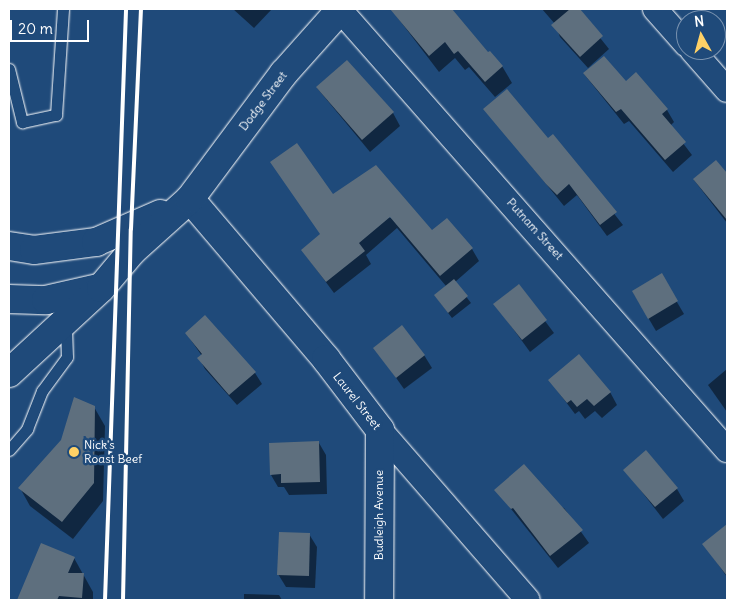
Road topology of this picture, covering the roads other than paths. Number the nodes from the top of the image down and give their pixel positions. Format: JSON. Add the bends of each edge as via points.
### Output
{"nodes":[{"id":1,"x":63,"y":9,"type":"edge"},
{"id":2,"x":340,"y":9,"type":"edge"},
{"id":3,"x":655,"y":9,"type":"edge"},
{"id":4,"x":676,"y":33,"type":"edge"},
{"id":5,"x":701,"y":60,"type":"edge"},
{"id":6,"x":9,"y":69,"type":"edge"},
{"id":7,"x":727,"y":90,"type":"edge"},
{"id":8,"x":190,"y":199,"type":"junction"},
{"id":9,"x":9,"y":246,"type":"edge"},
{"id":10,"x":101,"y":288,"type":"junction"},
{"id":11,"x":9,"y":299,"type":"edge"},
{"id":12,"x":66,"y":320,"type":"junction"},
{"id":13,"x":9,"y":373,"type":"edge"},
{"id":14,"x":380,"y":430,"type":"junction"},
{"id":15,"x":9,"y":450,"type":"edge"},
{"id":16,"x":727,"y":450,"type":"edge"},
{"id":17,"x":379,"y":600,"type":"edge"},
{"id":18,"x":528,"y":600,"type":"edge"}],
"edges":[{"from":1,"to":6,"type":"lane","via":[[56,115],[22,122]]},
{"from":2,"to":8,"type":"main road","name":"Dodge Street","via":[[284,73]]},
{"from":2,"to":16,"type":"street","name":"Putnam Street"},
{"from":3,"to":4,"type":"street"},
{"from":5,"to":7,"type":"street"},
{"from":8,"to":9,"type":"main road","name":"Dodge Street","via":[[96,242],[34,250]]},
{"from":8,"to":10,"type":"main road","name":"Dodge Street","via":[[132,251]]},
{"from":8,"to":14,"type":"main road","name":"Laurel Street","via":[[326,359]]},
{"from":10,"to":11,"type":"main road","via":[[46,300]]},
{"from":10,"to":12,"type":"main road","name":"Dodge Street"},
{"from":12,"to":13,"type":"main road","name":"Dodge Street"},
{"from":12,"to":15,"type":"lane","via":[[67,357],[42,392],[27,429]]},
{"from":14,"to":17,"type":"main road","name":"Budleigh Avenue"},
{"from":14,"to":18,"type":"street","name":"Laurel Street"}]}
